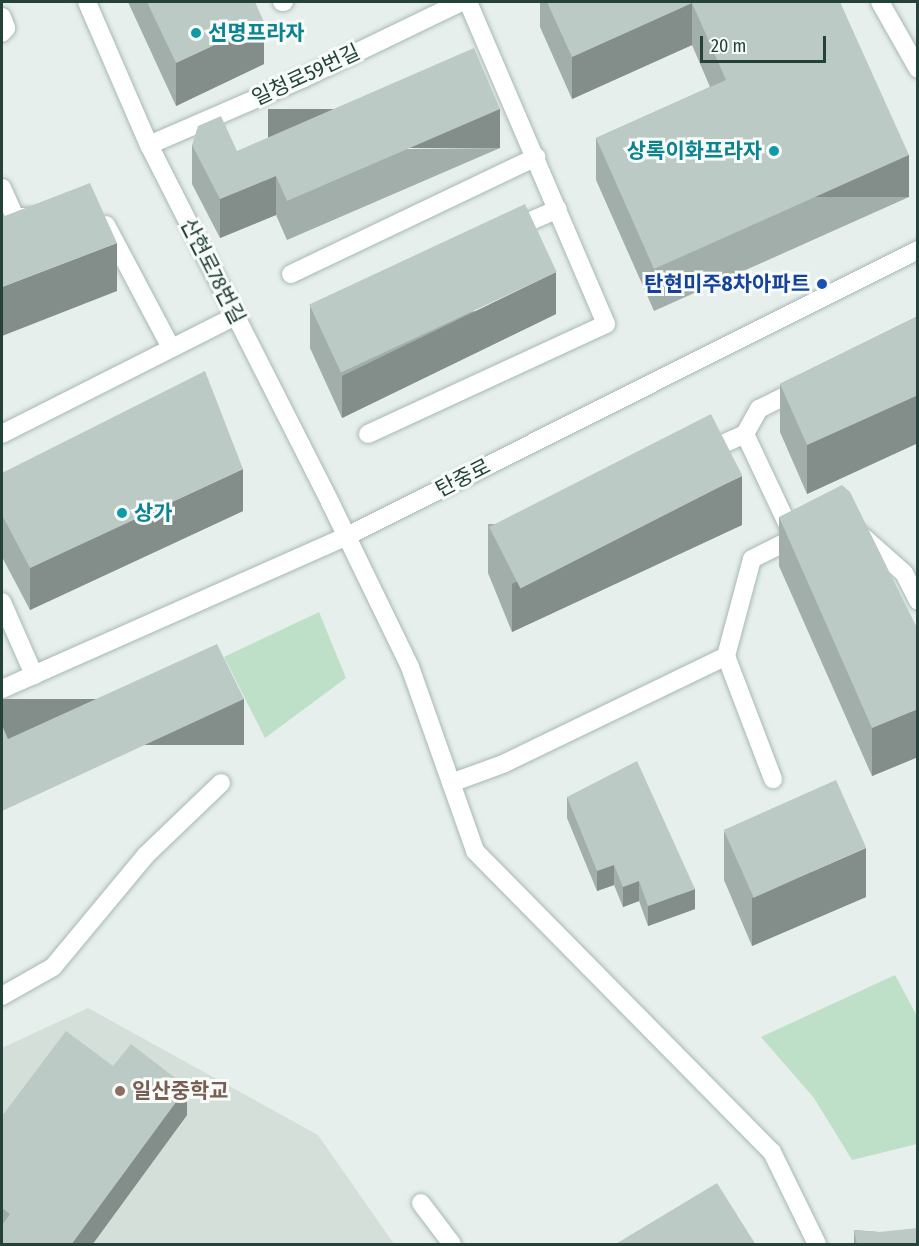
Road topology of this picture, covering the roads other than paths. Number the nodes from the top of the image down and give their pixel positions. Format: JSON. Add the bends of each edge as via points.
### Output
{"nodes":[{"id":1,"x":87,"y":2,"type":"edge"},
{"id":2,"x":461,"y":2,"type":"edge"},
{"id":3,"x":468,"y":2,"type":"edge"},
{"id":4,"x":880,"y":2,"type":"edge"},
{"id":5,"x":2,"y":17,"type":"edge"},
{"id":6,"x":2,"y":33,"type":"edge"},
{"id":7,"x":917,"y":67,"type":"edge"},
{"id":8,"x":149,"y":145,"type":"junction"},
{"id":9,"x":536,"y":157,"type":"junction"},
{"id":10,"x":2,"y":188,"type":"edge"},
{"id":11,"x":558,"y":209,"type":"junction"},
{"id":12,"x":48,"y":218,"type":"edge"},
{"id":13,"x":91,"y":219,"type":"edge"},
{"id":14,"x":496,"y":236,"type":"edge"},
{"id":15,"x":918,"y":250,"type":"edge"},
{"id":16,"x":291,"y":274,"type":"dead end"},
{"id":17,"x":236,"y":316,"type":"junction"},
{"id":18,"x":171,"y":348,"type":"junction"},
{"id":19,"x":812,"y":382,"type":"edge"},
{"id":20,"x":2,"y":434,"type":"edge"},
{"id":21,"x":368,"y":434,"type":"dead end"},
{"id":22,"x":745,"y":434,"type":"junction"},
{"id":23,"x":692,"y":459,"type":"edge"},
{"id":24,"x":847,"y":523,"type":"edge"},
{"id":25,"x":820,"y":525,"type":"edge"},
{"id":26,"x":347,"y":536,"type":"junction"},
{"id":27,"x":793,"y":538,"type":"junction"},
{"id":28,"x":911,"y":569,"type":"edge"},
{"id":29,"x":918,"y":601,"type":"edge"},
{"id":30,"x":2,"y":602,"type":"edge"},
{"id":31,"x":726,"y":656,"type":"junction"},
{"id":32,"x":34,"y":675,"type":"junction"},
{"id":33,"x":2,"y":689,"type":"edge"},
{"id":34,"x":773,"y":779,"type":"dead end"},
{"id":35,"x":221,"y":783,"type":"dead end"},
{"id":36,"x":451,"y":783,"type":"junction"},
{"id":37,"x":2,"y":996,"type":"edge"},
{"id":38,"x":421,"y":1203,"type":"dead end"},
{"id":39,"x":452,"y":1245,"type":"edge"},
{"id":40,"x":817,"y":1245,"type":"edge"}],
"edges":[{"from":1,"to":8,"type":"street","name":"산현로78번길"},
{"from":2,"to":8,"type":"street","name":"일청로59번길","via":[[304,78]]},
{"from":3,"to":9,"type":"street"},
{"from":4,"to":7,"type":"street"},
{"from":5,"to":6,"type":"street","via":[[6,28]]},
{"from":8,"to":17,"type":"street","name":"산현로78번길"},
{"from":9,"to":11,"type":"street"},
{"from":9,"to":16,"type":"street"},
{"from":10,"to":12,"type":"street","via":[[15,217]]},
{"from":11,"to":14,"type":"street"},
{"from":11,"to":21,"type":"street","via":[[606,324]]},
{"from":13,"to":18,"type":"street","via":[[102,219]]},
{"from":15,"to":26,"type":"street","name":"탄중로"},
{"from":17,"to":18,"type":"street"},
{"from":17,"to":26,"type":"street","name":"산현로78번길"},
{"from":18,"to":20,"type":"street"},
{"from":19,"to":22,"type":"street","via":[[759,409]]},
{"from":22,"to":23,"type":"street"},
{"from":22,"to":27,"type":"street"},
{"from":24,"to":28,"type":"street"},
{"from":25,"to":27,"type":"street"},
{"from":26,"to":32,"type":"street","name":"탄중로"},
{"from":26,"to":36,"type":"street","name":"산현로78번길","via":[[410,667]]},
{"from":27,"to":31,"type":"street","via":[[752,559]]},
{"from":28,"to":29,"type":"street"},
{"from":30,"to":32,"type":"street"},
{"from":31,"to":34,"type":"street"},
{"from":31,"to":36,"type":"street","via":[[503,764]]},
{"from":32,"to":33,"type":"street","name":"탄중로"},
{"from":35,"to":37,"type":"street","via":[[147,855],[53,967]]},
{"from":36,"to":40,"type":"street","name":"산현로78번길","via":[[475,851],[772,1152]]},
{"from":38,"to":39,"type":"street"}]}
